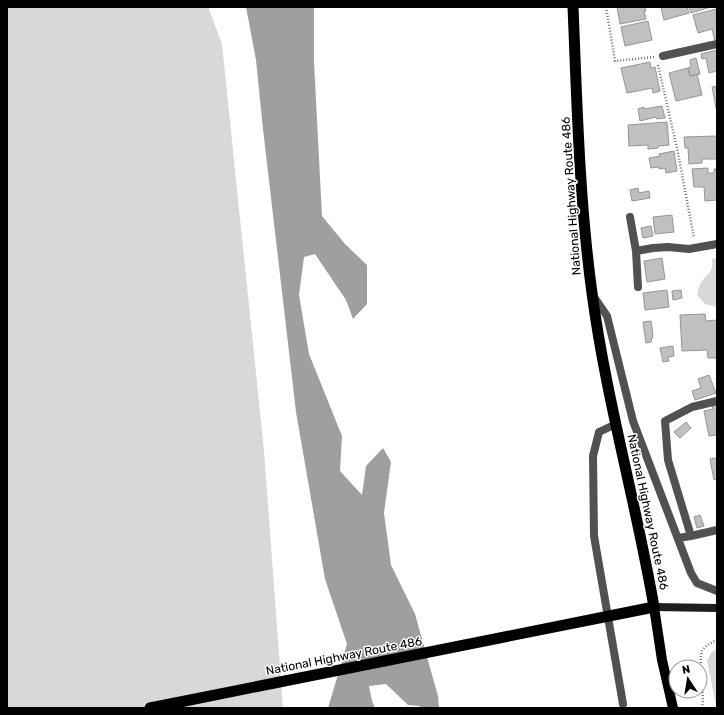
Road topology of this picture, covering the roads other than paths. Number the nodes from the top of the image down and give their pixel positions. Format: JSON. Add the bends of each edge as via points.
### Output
{"nodes":[{"id":1,"x":573,"y":7,"type":"edge"},
{"id":2,"x":717,"y":44,"type":"edge"},
{"id":3,"x":660,"y":56,"type":"road end"},
{"id":4,"x":630,"y":218,"type":"dead end"},
{"id":5,"x":717,"y":244,"type":"edge"},
{"id":6,"x":636,"y":251,"type":"junction"},
{"id":7,"x":638,"y":287,"type":"dead end"},
{"id":8,"x":592,"y":294,"type":"junction"},
{"id":9,"x":717,"y":401,"type":"edge"},
{"id":10,"x":616,"y":424,"type":"junction"},
{"id":11,"x":717,"y":530,"type":"edge"},
{"id":12,"x":691,"y":536,"type":"junction"},
{"id":13,"x":678,"y":538,"type":"junction"},
{"id":14,"x":717,"y":591,"type":"edge"},
{"id":15,"x":654,"y":607,"type":"junction"},
{"id":16,"x":717,"y":608,"type":"edge"},
{"id":17,"x":623,"y":704,"type":"dead end"},
{"id":18,"x":150,"y":708,"type":"edge"},
{"id":19,"x":673,"y":708,"type":"edge"}],
"edges":[{"from":1,"to":8,"type":"highway","name":"National Highway Route 486","via":[[580,174]]},
{"from":2,"to":3,"type":"street"},
{"from":4,"to":6,"type":"street"},
{"from":5,"to":6,"type":"street","via":[[689,249],[660,247]]},
{"from":6,"to":7,"type":"street"},
{"from":8,"to":10,"type":"highway","name":"National Highway Route 486"},
{"from":8,"to":13,"type":"street","via":[[607,316],[633,420]]},
{"from":9,"to":12,"type":"street","via":[[692,407],[665,421],[668,460]]},
{"from":10,"to":15,"type":"highway","name":"National Highway Route 486"},
{"from":10,"to":17,"type":"street","via":[[599,432],[593,456],[594,536]]},
{"from":11,"to":12,"type":"street"},
{"from":12,"to":13,"type":"street"},
{"from":13,"to":14,"type":"street","via":[[697,583]]},
{"from":15,"to":16,"type":"main road"},
{"from":15,"to":18,"type":"highway","name":"National Highway Route 486"},
{"from":15,"to":19,"type":"main road"}]}
